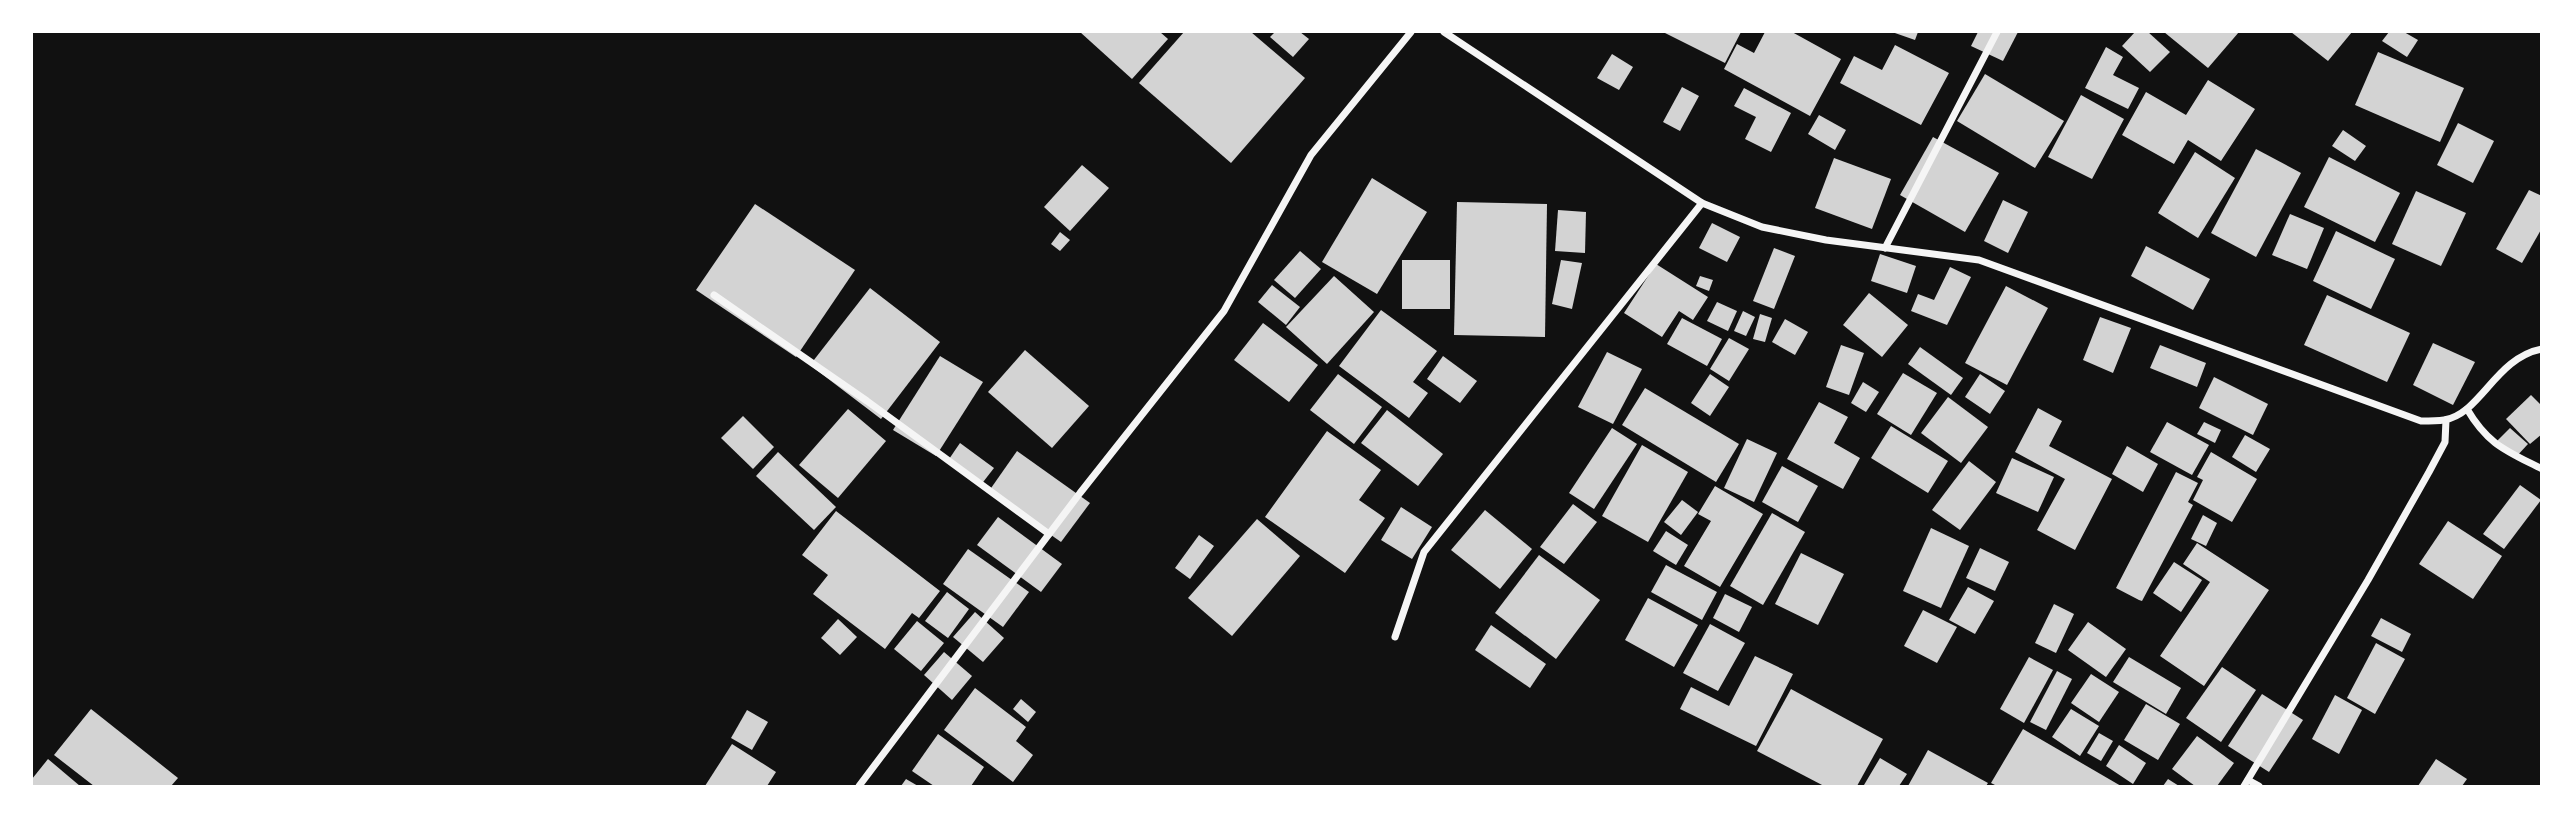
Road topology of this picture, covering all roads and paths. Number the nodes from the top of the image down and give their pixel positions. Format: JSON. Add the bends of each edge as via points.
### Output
{"nodes":[{"id":1,"x":1411,"y":32,"type":"edge"},
{"id":2,"x":1444,"y":32,"type":"edge"},
{"id":3,"x":1997,"y":32,"type":"edge"},
{"id":4,"x":1702,"y":203,"type":"junction"},
{"id":5,"x":1885,"y":248,"type":"junction"},
{"id":6,"x":714,"y":295,"type":"dead end"},
{"id":7,"x":2542,"y":349,"type":"edge"},
{"id":8,"x":2468,"y":410,"type":"junction"},
{"id":9,"x":2446,"y":420,"type":"junction"},
{"id":10,"x":2542,"y":469,"type":"edge"},
{"id":11,"x":1049,"y":534,"type":"junction"},
{"id":12,"x":1395,"y":637,"type":"dead end"},
{"id":13,"x":2246,"y":783,"type":"edge"},
{"id":14,"x":859,"y":786,"type":"edge"},
{"id":15,"x":2259,"y":786,"type":"edge"}],
"edges":[{"from":1,"to":11,"type":"street","via":[[1311,155],[1224,312]]},
{"from":2,"to":4,"type":"street"},
{"from":3,"to":5,"type":"street"},
{"from":4,"to":5,"type":"street","via":[[1762,227]]},
{"from":4,"to":12,"type":"street","via":[[1424,552]]},
{"from":5,"to":9,"type":"street","via":[[1979,260],[2421,421]]},
{"from":6,"to":11,"type":"street"},
{"from":7,"to":8,"type":"street","via":[[2530,351],[2502,369]]},
{"from":8,"to":9,"type":"street"},
{"from":8,"to":10,"type":"street","via":[[2494,444]]},
{"from":9,"to":13,"type":"street","via":[[2445,442],[2429,472]]},
{"from":11,"to":14,"type":"street"},
{"from":13,"to":15,"type":"street"}]}
